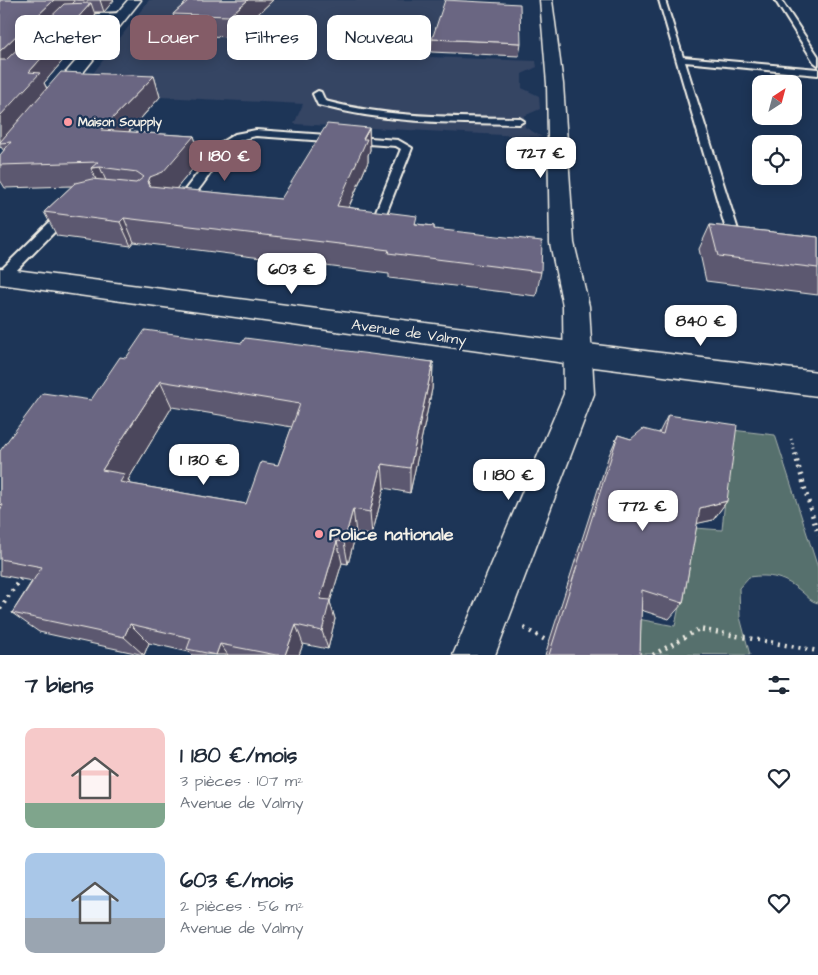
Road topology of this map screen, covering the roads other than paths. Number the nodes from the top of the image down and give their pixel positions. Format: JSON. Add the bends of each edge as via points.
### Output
{"nodes":[{"id":1,"x":84,"y":0,"type":"edge"},
{"id":2,"x":134,"y":0,"type":"edge"},
{"id":3,"x":546,"y":0,"type":"edge"},
{"id":4,"x":662,"y":0,"type":"edge"},
{"id":5,"x":778,"y":0,"type":"edge"},
{"id":6,"x":122,"y":15,"type":"junction"},
{"id":7,"x":680,"y":59,"type":"junction"},
{"id":8,"x":818,"y":62,"type":"edge"},
{"id":9,"x":818,"y":72,"type":"edge"},
{"id":10,"x":318,"y":94,"type":"dead end"},
{"id":11,"x":44,"y":110,"type":"edge"},
{"id":12,"x":519,"y":121,"type":"dead end"},
{"id":13,"x":76,"y":203,"type":"edge"},
{"id":14,"x":164,"y":204,"type":"edge"},
{"id":15,"x":376,"y":226,"type":"edge"},
{"id":16,"x":762,"y":236,"type":"edge"},
{"id":17,"x":1,"y":276,"type":"edge"},
{"id":18,"x":579,"y":354,"type":"junction"},
{"id":19,"x":818,"y":384,"type":"edge"},
{"id":20,"x":474,"y":655,"type":"edge"}],
"edges":[{"from":1,"to":6,"type":"lane","via":[[64,21]]},
{"from":2,"to":6,"type":"street"},
{"from":3,"to":18,"type":"street","via":[[555,84],[562,243],[576,306]]},
{"from":4,"to":7,"type":"lane"},
{"from":5,"to":8,"type":"lane"},
{"from":6,"to":11,"type":"street"},
{"from":7,"to":9,"type":"lane"},
{"from":7,"to":16,"type":"lane","via":[[733,233]]},
{"from":10,"to":12,"type":"lane","via":[[321,104],[375,115]]},
{"from":13,"to":17,"type":"lane"},
{"from":14,"to":15,"type":"lane","via":[[185,198],[226,144],[239,136],[256,134],[398,143],[407,148]]},
{"from":17,"to":18,"type":"street","name":"Avenue de Valmy"},
{"from":18,"to":19,"type":"street","name":"Avenue de Valmy"},
{"from":18,"to":20,"type":"street","via":[[579,394]]}]}
